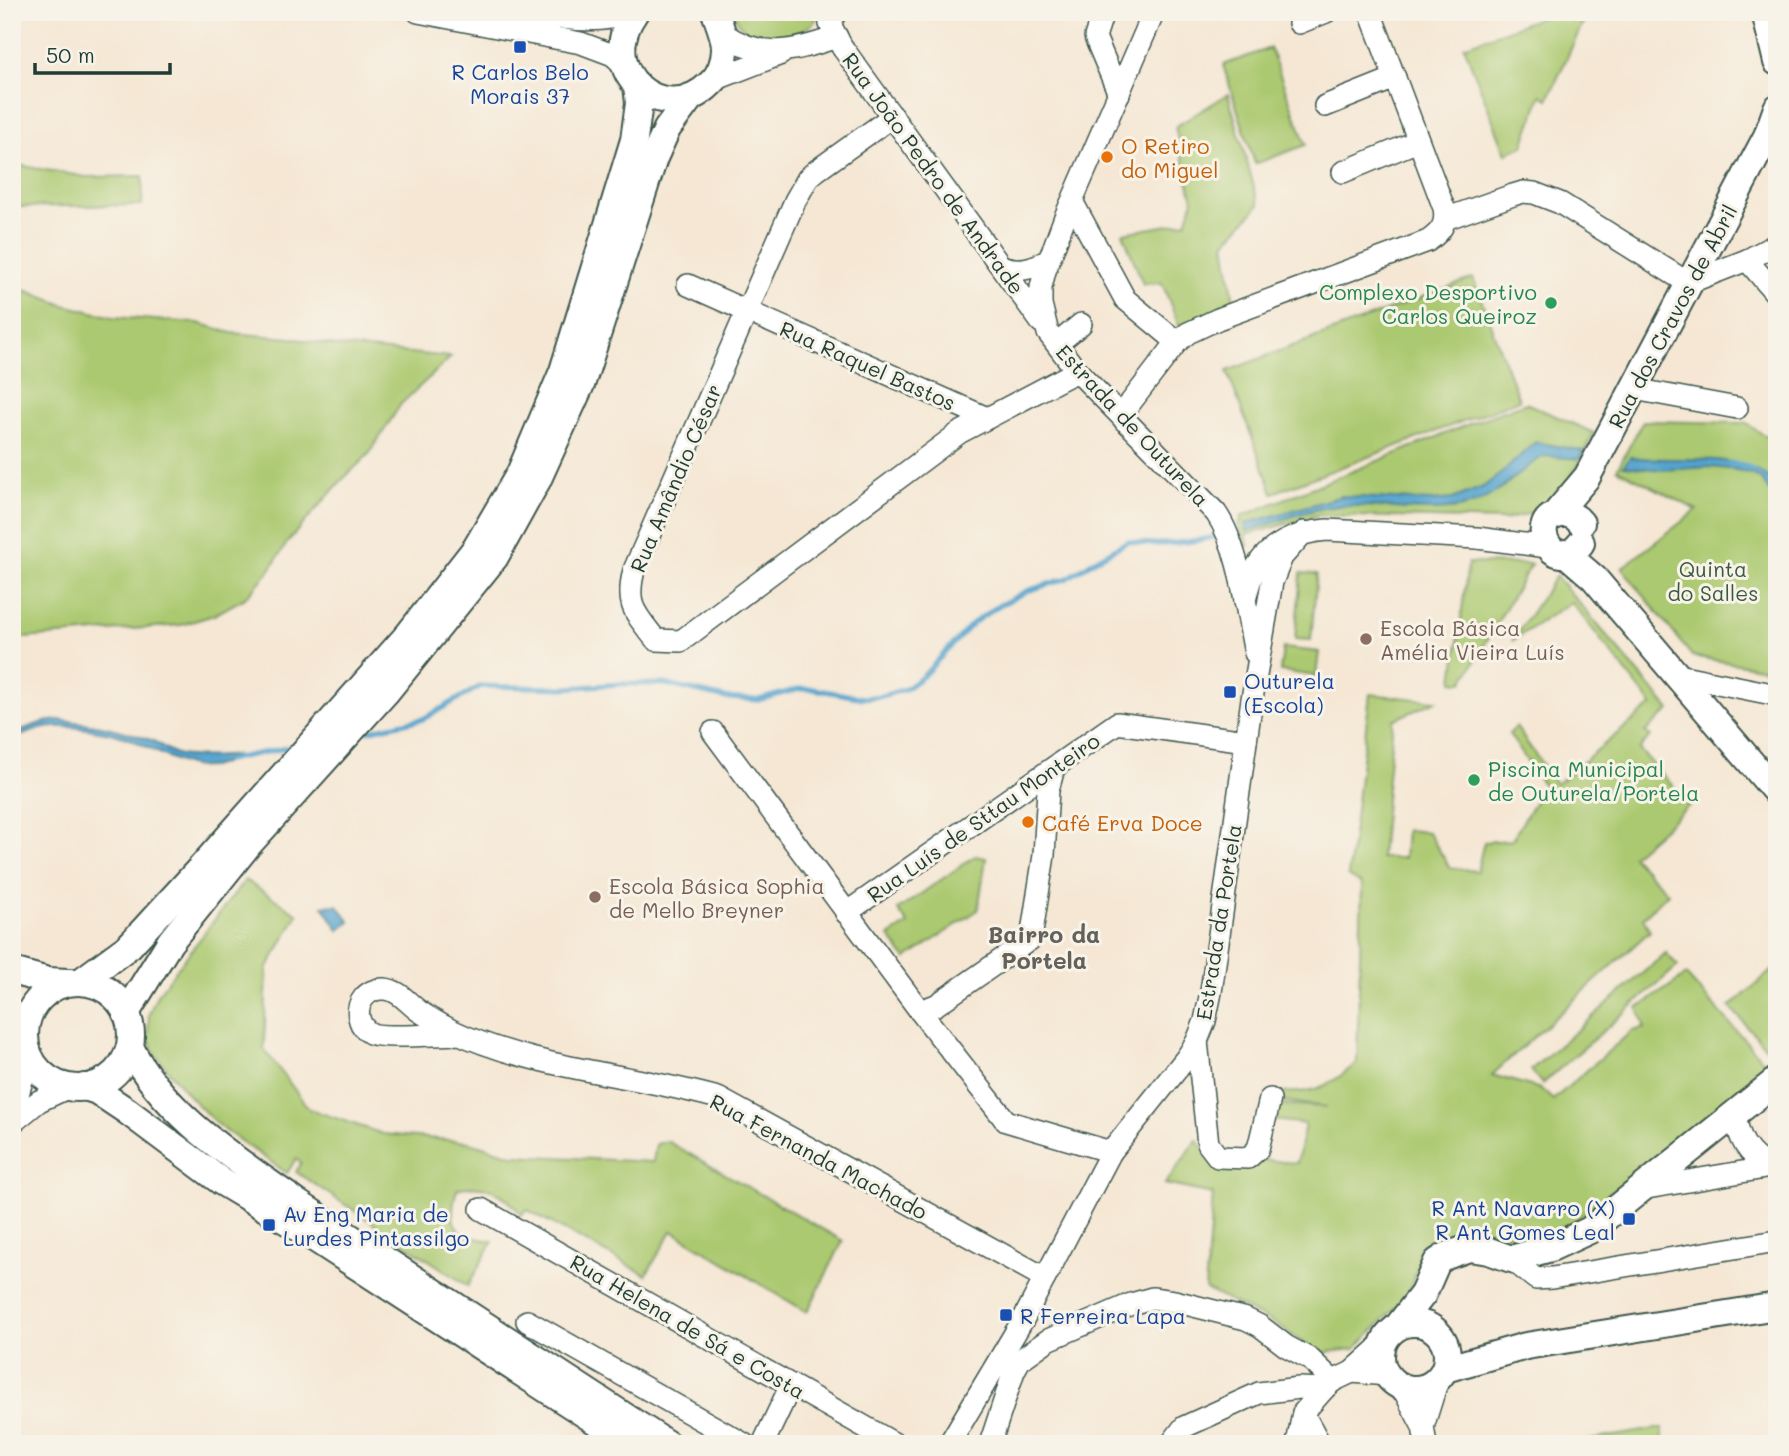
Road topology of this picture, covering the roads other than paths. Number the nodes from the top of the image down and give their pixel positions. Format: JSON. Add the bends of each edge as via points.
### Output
{"nodes":[{"id":1,"x":418,"y":12,"type":"edge"},
{"id":2,"x":520,"y":12,"type":"edge"},
{"id":3,"x":635,"y":12,"type":"edge"},
{"id":4,"x":836,"y":12,"type":"edge"},
{"id":5,"x":1103,"y":12,"type":"edge"},
{"id":6,"x":1154,"y":12,"type":"edge"},
{"id":7,"x":1326,"y":12,"type":"edge"},
{"id":8,"x":1370,"y":12,"type":"edge"},
{"id":9,"x":1765,"y":12,"type":"edge"},
{"id":10,"x":481,"y":18,"type":"edge"},
{"id":11,"x":716,"y":19,"type":"edge"},
{"id":12,"x":1299,"y":23,"type":"dead end"},
{"id":13,"x":837,"y":37,"type":"junction"},
{"id":14,"x":794,"y":50,"type":"junction"},
{"id":15,"x":1777,"y":62,"type":"edge"},
{"id":16,"x":631,"y":75,"type":"junction"},
{"id":17,"x":1395,"y":78,"type":"junction"},
{"id":18,"x":715,"y":80,"type":"junction"},
{"id":19,"x":1119,"y":94,"type":"junction"},
{"id":20,"x":691,"y":97,"type":"junction"},
{"id":21,"x":1325,"y":106,"type":"dead end"},
{"id":22,"x":1777,"y":108,"type":"edge"},
{"id":23,"x":893,"y":116,"type":"junction"},
{"id":24,"x":1418,"y":141,"type":"junction"},
{"id":25,"x":1343,"y":172,"type":"dead end"},
{"id":26,"x":1073,"y":203,"type":"junction"},
{"id":27,"x":1445,"y":219,"type":"junction"},
{"id":28,"x":1777,"y":244,"type":"edge"},
{"id":29,"x":1049,"y":260,"type":"junction"},
{"id":30,"x":1747,"y":260,"type":"junction"},
{"id":31,"x":1001,"y":266,"type":"junction"},
{"id":32,"x":1688,"y":283,"type":"junction"},
{"id":33,"x":688,"y":285,"type":"dead end"},
{"id":34,"x":1777,"y":295,"type":"edge"},
{"id":35,"x":748,"y":311,"type":"junction"},
{"id":36,"x":1081,"y":324,"type":"dead end"},
{"id":37,"x":1053,"y":339,"type":"junction"},
{"id":38,"x":1177,"y":342,"type":"junction"},
{"id":39,"x":1077,"y":371,"type":"junction"},
{"id":40,"x":1634,"y":389,"type":"junction"},
{"id":41,"x":1737,"y":408,"type":"dead end"},
{"id":42,"x":987,"y":418,"type":"junction"},
{"id":43,"x":1125,"y":421,"type":"junction"},
{"id":44,"x":1587,"y":477,"type":"junction"},
{"id":45,"x":1552,"y":517,"type":"junction"},
{"id":46,"x":1477,"y":538,"type":"junction"},
{"id":47,"x":1569,"y":541,"type":"junction"},
{"id":48,"x":1233,"y":548,"type":"junction"},
{"id":49,"x":1269,"y":562,"type":"junction"},
{"id":50,"x":1244,"y":603,"type":"junction"},
{"id":51,"x":1257,"y":666,"type":"junction"},
{"id":52,"x":1678,"y":675,"type":"junction"},
{"id":53,"x":1777,"y":695,"type":"edge"},
{"id":54,"x":713,"y":732,"type":"dead end"},
{"id":55,"x":1246,"y":740,"type":"junction"},
{"id":56,"x":1054,"y":768,"type":"junction"},
{"id":57,"x":1777,"y":793,"type":"edge"},
{"id":58,"x":846,"y":913,"type":"junction"},
{"id":59,"x":12,"y":971,"type":"edge"},
{"id":60,"x":74,"y":982,"type":"junction"},
{"id":61,"x":920,"y":1011,"type":"junction"},
{"id":62,"x":126,"y":1013,"type":"junction"},
{"id":63,"x":21,"y":1031,"type":"edge"},
{"id":64,"x":460,"y":1034,"type":"dead end"},
{"id":65,"x":1197,"y":1041,"type":"junction"},
{"id":66,"x":130,"y":1047,"type":"junction"},
{"id":67,"x":1777,"y":1080,"type":"edge"},
{"id":68,"x":76,"y":1088,"type":"junction"},
{"id":69,"x":1270,"y":1098,"type":"dead end"},
{"id":70,"x":1735,"y":1113,"type":"junction"},
{"id":71,"x":12,"y":1117,"type":"edge"},
{"id":72,"x":12,"y":1122,"type":"edge"},
{"id":73,"x":1111,"y":1152,"type":"junction"},
{"id":74,"x":1773,"y":1166,"type":"edge"},
{"id":75,"x":1641,"y":1189,"type":"junction"},
{"id":76,"x":481,"y":1209,"type":"dead end"},
{"id":77,"x":1777,"y":1241,"type":"edge"},
{"id":78,"x":1511,"y":1259,"type":"junction"},
{"id":79,"x":1045,"y":1278,"type":"junction"},
{"id":80,"x":1423,"y":1294,"type":"junction"},
{"id":81,"x":1777,"y":1306,"type":"edge"},
{"id":82,"x":1024,"y":1318,"type":"junction"},
{"id":83,"x":527,"y":1321,"type":"dead end"},
{"id":84,"x":1436,"y":1333,"type":"junction"},
{"id":85,"x":1390,"y":1335,"type":"junction"},
{"id":86,"x":1048,"y":1340,"type":"junction"},
{"id":87,"x":1508,"y":1350,"type":"junction"},
{"id":88,"x":1441,"y":1374,"type":"junction"},
{"id":89,"x":1336,"y":1381,"type":"junction"},
{"id":90,"x":1394,"y":1381,"type":"junction"},
{"id":91,"x":791,"y":1385,"type":"junction"},
{"id":92,"x":1303,"y":1413,"type":"junction"},
{"id":93,"x":1424,"y":1435,"type":"edge"},
{"id":94,"x":631,"y":1444,"type":"edge"},
{"id":95,"x":667,"y":1444,"type":"edge"},
{"id":96,"x":744,"y":1444,"type":"edge"},
{"id":97,"x":763,"y":1444,"type":"edge"},
{"id":98,"x":895,"y":1444,"type":"edge"},
{"id":99,"x":949,"y":1444,"type":"edge"},
{"id":100,"x":990,"y":1444,"type":"edge"},
{"id":101,"x":1171,"y":1444,"type":"edge"},
{"id":102,"x":1297,"y":1444,"type":"edge"},
{"id":103,"x":1320,"y":1444,"type":"edge"}],
"edges":[{"from":1,"to":10,"type":"street"},
{"from":2,"to":3,"type":"street","via":[[578,20]]},
{"from":3,"to":16,"type":"street","via":[[622,37]]},
{"from":4,"to":13,"type":"street","name":"Rua João Pedro de Andrade","via":[[830,24]]},
{"from":5,"to":19,"type":"street","via":[[1095,37]]},
{"from":6,"to":19,"type":"street","name":"Estrada de Outurela"},
{"from":7,"to":12,"type":"street"},
{"from":8,"to":17,"type":"street"},
{"from":9,"to":15,"type":"street"},
{"from":10,"to":16,"type":"street","via":[[581,43],[612,55]]},
{"from":11,"to":14,"type":"street","via":[[739,44]]},
{"from":11,"to":18,"type":"street","via":[[725,49]]},
{"from":13,"to":14,"type":"street"},
{"from":13,"to":23,"type":"street","name":"Rua João Pedro de Andrade"},
{"from":14,"to":18,"type":"street"},
{"from":16,"to":20,"type":"street","via":[[657,97]]},
{"from":16,"to":60,"type":"street","via":[[639,103],[634,139],[564,371],[520,473],[476,548],[408,635],[199,871],[129,946]]},
{"from":17,"to":21,"type":"street"},
{"from":17,"to":24,"type":"street"},
{"from":18,"to":20,"type":"street"},
{"from":19,"to":26,"type":"street","name":"Estrada de Outurela"},
{"from":20,"to":62,"type":"street","via":[[654,158],[582,382],[537,481],[495,557],[386,692],[248,845],[170,942]]},
{"from":22,"to":32,"type":"street","name":"Rua dos Cravos de Abril","via":[[1767,136]]},
{"from":23,"to":31,"type":"street","name":"Rua João Pedro de Andrade"},
{"from":23,"to":35,"type":"street","name":"Rua Amândio César","via":[[808,178]]},
{"from":24,"to":25,"type":"street"},
{"from":24,"to":27,"type":"street"},
{"from":26,"to":29,"type":"street","name":"Estrada de Outurela"},
{"from":26,"to":38,"type":"street","via":[[1125,299]]},
{"from":27,"to":32,"type":"street","via":[[1523,192],[1534,193],[1560,203]]},
{"from":27,"to":38,"type":"street","via":[[1440,232],[1428,241],[1218,319]]},
{"from":28,"to":30,"type":"street"},
{"from":29,"to":31,"type":"street","via":[[1027,269]]},
{"from":29,"to":37,"type":"street","name":"Estrada de Outurela","via":[[1041,304]]},
{"from":30,"to":32,"type":"street"},
{"from":30,"to":34,"type":"street"},
{"from":31,"to":37,"type":"street","name":"Rua João Pedro de Andrade"},
{"from":32,"to":40,"type":"street","name":"Rua dos Cravos de Abril"},
{"from":33,"to":35,"type":"street","name":"Rua Raquel Bastos"},
{"from":35,"to":42,"type":"street","name":"Rua Raquel Bastos"},
{"from":35,"to":42,"type":"street","name":"Rua Amândio César","via":[[634,570],[629,590],[634,613],[656,640],[681,640],[959,433]]},
{"from":36,"to":37,"type":"street"},
{"from":37,"to":39,"type":"street","name":"Estrada de Outurela"},
{"from":38,"to":43,"type":"street","via":[[1125,411]]},
{"from":39,"to":42,"type":"street","name":"Rua Amândio César"},
{"from":39,"to":43,"type":"street","name":"Estrada de Outurela"},
{"from":40,"to":41,"type":"street"},
{"from":40,"to":44,"type":"street","name":"Rua dos Cravos de Abril"},
{"from":43,"to":48,"type":"street","name":"Estrada de Outurela","via":[[1216,513]]},
{"from":44,"to":45,"type":"street","name":"Rua dos Cravos de Abril"},
{"from":44,"to":47,"type":"street"},
{"from":45,"to":46,"type":"street","via":[[1518,532]]},
{"from":45,"to":47,"type":"street","via":[[1572,515]]},
{"from":46,"to":47,"type":"street"},
{"from":46,"to":49,"type":"street","via":[[1304,532],[1262,556]]},
{"from":47,"to":52,"type":"street","via":[[1594,578]]},
{"from":48,"to":49,"type":"street","via":[[1246,560]]},
{"from":48,"to":50,"type":"street","name":"Estrada de Outurela"},
{"from":49,"to":50,"type":"street","via":[[1252,574]]},
{"from":49,"to":51,"type":"street","name":"Estrada da Portela","via":[[1272,582]]},
{"from":50,"to":51,"type":"street","name":"Estrada de Outurela"},
{"from":51,"to":55,"type":"street","name":"Estrada da Portela"},
{"from":52,"to":53,"type":"street"},
{"from":52,"to":57,"type":"street"},
{"from":54,"to":58,"type":"street"},
{"from":55,"to":56,"type":"street","name":"Rua Luís de Sttau Monteiro","via":[[1117,723]]},
{"from":55,"to":65,"type":"street","name":"Estrada da Portela","via":[[1211,992]]},
{"from":56,"to":58,"type":"street","name":"Rua Luís de Sttau Monteiro"},
{"from":56,"to":61,"type":"street","via":[[1031,939],[936,1005]]},
{"from":58,"to":61,"type":"street"},
{"from":59,"to":60,"type":"street","via":[[48,981]]},
{"from":60,"to":62,"type":"street","via":[[104,988]]},
{"from":60,"to":63,"type":"street","via":[[43,994]]},
{"from":61,"to":73,"type":"street","via":[[1006,1121]]},
{"from":62,"to":66,"type":"street"},
{"from":63,"to":68,"type":"street","via":[[33,1065],[50,1081]]},
{"from":63,"to":71,"type":"street","via":[[24,1073]]},
{"from":64,"to":79,"type":"street","name":"Rua Fernanda Machado","via":[[550,1064],[718,1098]]},
{"from":65,"to":69,"type":"street","via":[[1208,1144],[1219,1157],[1248,1158],[1258,1149]]},
{"from":65,"to":73,"type":"street","name":"Estrada da Portela"},
{"from":66,"to":68,"type":"street","via":[[109,1079]]},
{"from":66,"to":95,"type":"street","via":[[181,1113],[237,1160]]},
{"from":67,"to":70,"type":"street"},
{"from":68,"to":72,"type":"street","via":[[39,1101]]},
{"from":68,"to":94,"type":"street","via":[[97,1091],[222,1182]]},
{"from":70,"to":74,"type":"street","via":[[1738,1131],[1751,1154]]},
{"from":70,"to":75,"type":"street"},
{"from":73,"to":79,"type":"street","name":"Estrada da Portela"},
{"from":74,"to":75,"type":"street"},
{"from":75,"to":78,"type":"street","via":[[1590,1230]]},
{"from":76,"to":91,"type":"street","name":"Rua Helena de Sá e Costa"},
{"from":77,"to":78,"type":"street","via":[[1552,1278],[1535,1279]]},
{"from":78,"to":80,"type":"street","via":[[1469,1248],[1457,1251],[1437,1262]]},
{"from":79,"to":82,"type":"street","name":"Estrada da Portela"},
{"from":80,"to":84,"type":"street"},
{"from":80,"to":85,"type":"street"},
{"from":81,"to":87,"type":"street"},
{"from":82,"to":86,"type":"street"},
{"from":82,"to":99,"type":"street","name":"Estrada da Portela"},
{"from":83,"to":96,"type":"street"},
{"from":84,"to":85,"type":"street","via":[[1419,1322]]},
{"from":84,"to":87,"type":"street"},
{"from":84,"to":88,"type":"street","via":[[1447,1350]]},
{"from":85,"to":89,"type":"street"},
{"from":85,"to":90,"type":"street","via":[[1382,1365]]},
{"from":86,"to":89,"type":"street","via":[[1131,1304],[1152,1298],[1174,1301],[1246,1319]]},
{"from":86,"to":100,"type":"street","via":[[1020,1360]]},
{"from":87,"to":88,"type":"street"},
{"from":88,"to":90,"type":"street","via":[[1422,1389]]},
{"from":88,"to":93,"type":"street"},
{"from":89,"to":90,"type":"street"},
{"from":89,"to":92,"type":"street"},
{"from":89,"to":101,"type":"street","via":[[1259,1393],[1184,1427]]},
{"from":90,"to":93,"type":"street"},
{"from":91,"to":97,"type":"street"},
{"from":91,"to":98,"type":"street","name":"Rua Helena de Sá e Costa"},
{"from":92,"to":102,"type":"street"},
{"from":92,"to":103,"type":"street"}]}
